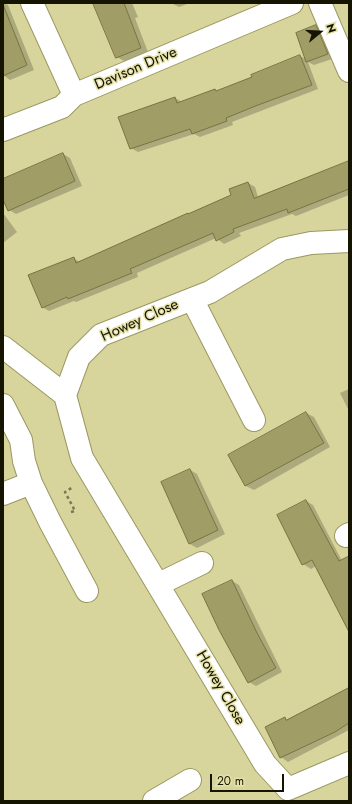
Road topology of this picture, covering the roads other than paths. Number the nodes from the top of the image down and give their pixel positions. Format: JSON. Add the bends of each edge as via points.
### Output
{"nodes":[{"id":1,"x":32,"y":3,"type":"edge"},
{"id":2,"x":292,"y":3,"type":"edge"},
{"id":3,"x":320,"y":3,"type":"edge"},
{"id":4,"x":349,"y":71,"type":"edge"},
{"id":5,"x":74,"y":95,"type":"junction"},
{"id":6,"x":3,"y":130,"type":"edge"},
{"id":7,"x":349,"y":241,"type":"edge"},
{"id":8,"x":192,"y":299,"type":"junction"},
{"id":9,"x":3,"y":347,"type":"edge"},
{"id":10,"x":66,"y":395,"type":"junction"},
{"id":11,"x":3,"y":405,"type":"edge"},
{"id":12,"x":254,"y":420,"type":"dead end"},
{"id":13,"x":31,"y":483,"type":"junction"},
{"id":14,"x":3,"y":494,"type":"edge"},
{"id":15,"x":202,"y":563,"type":"dead end"},
{"id":16,"x":159,"y":584,"type":"junction"},
{"id":17,"x":87,"y":591,"type":"dead end"},
{"id":18,"x":349,"y":763,"type":"edge"},
{"id":19,"x":190,"y":780,"type":"dead end"},
{"id":20,"x":154,"y":801,"type":"edge"}],
"edges":[{"from":1,"to":5,"type":"street"},
{"from":2,"to":5,"type":"street","name":"Davison Drive"},
{"from":3,"to":4,"type":"street"},
{"from":5,"to":6,"type":"street","name":"Davison Drive","via":[[62,107]]},
{"from":7,"to":8,"type":"street","name":"Howey Close","via":[[311,243],[282,249],[210,292]]},
{"from":8,"to":10,"type":"street","name":"Howey Close","via":[[101,335],[79,357]]},
{"from":8,"to":12,"type":"street"},
{"from":9,"to":10,"type":"street"},
{"from":10,"to":16,"type":"street","name":"Howey Close","via":[[82,458]]},
{"from":11,"to":13,"type":"street","via":[[21,440]]},
{"from":13,"to":14,"type":"street"},
{"from":13,"to":17,"type":"street"},
{"from":15,"to":16,"type":"street"},
{"from":16,"to":18,"type":"street","name":"Howey Close","via":[[265,764],[288,788]]},
{"from":19,"to":20,"type":"street"}]}
